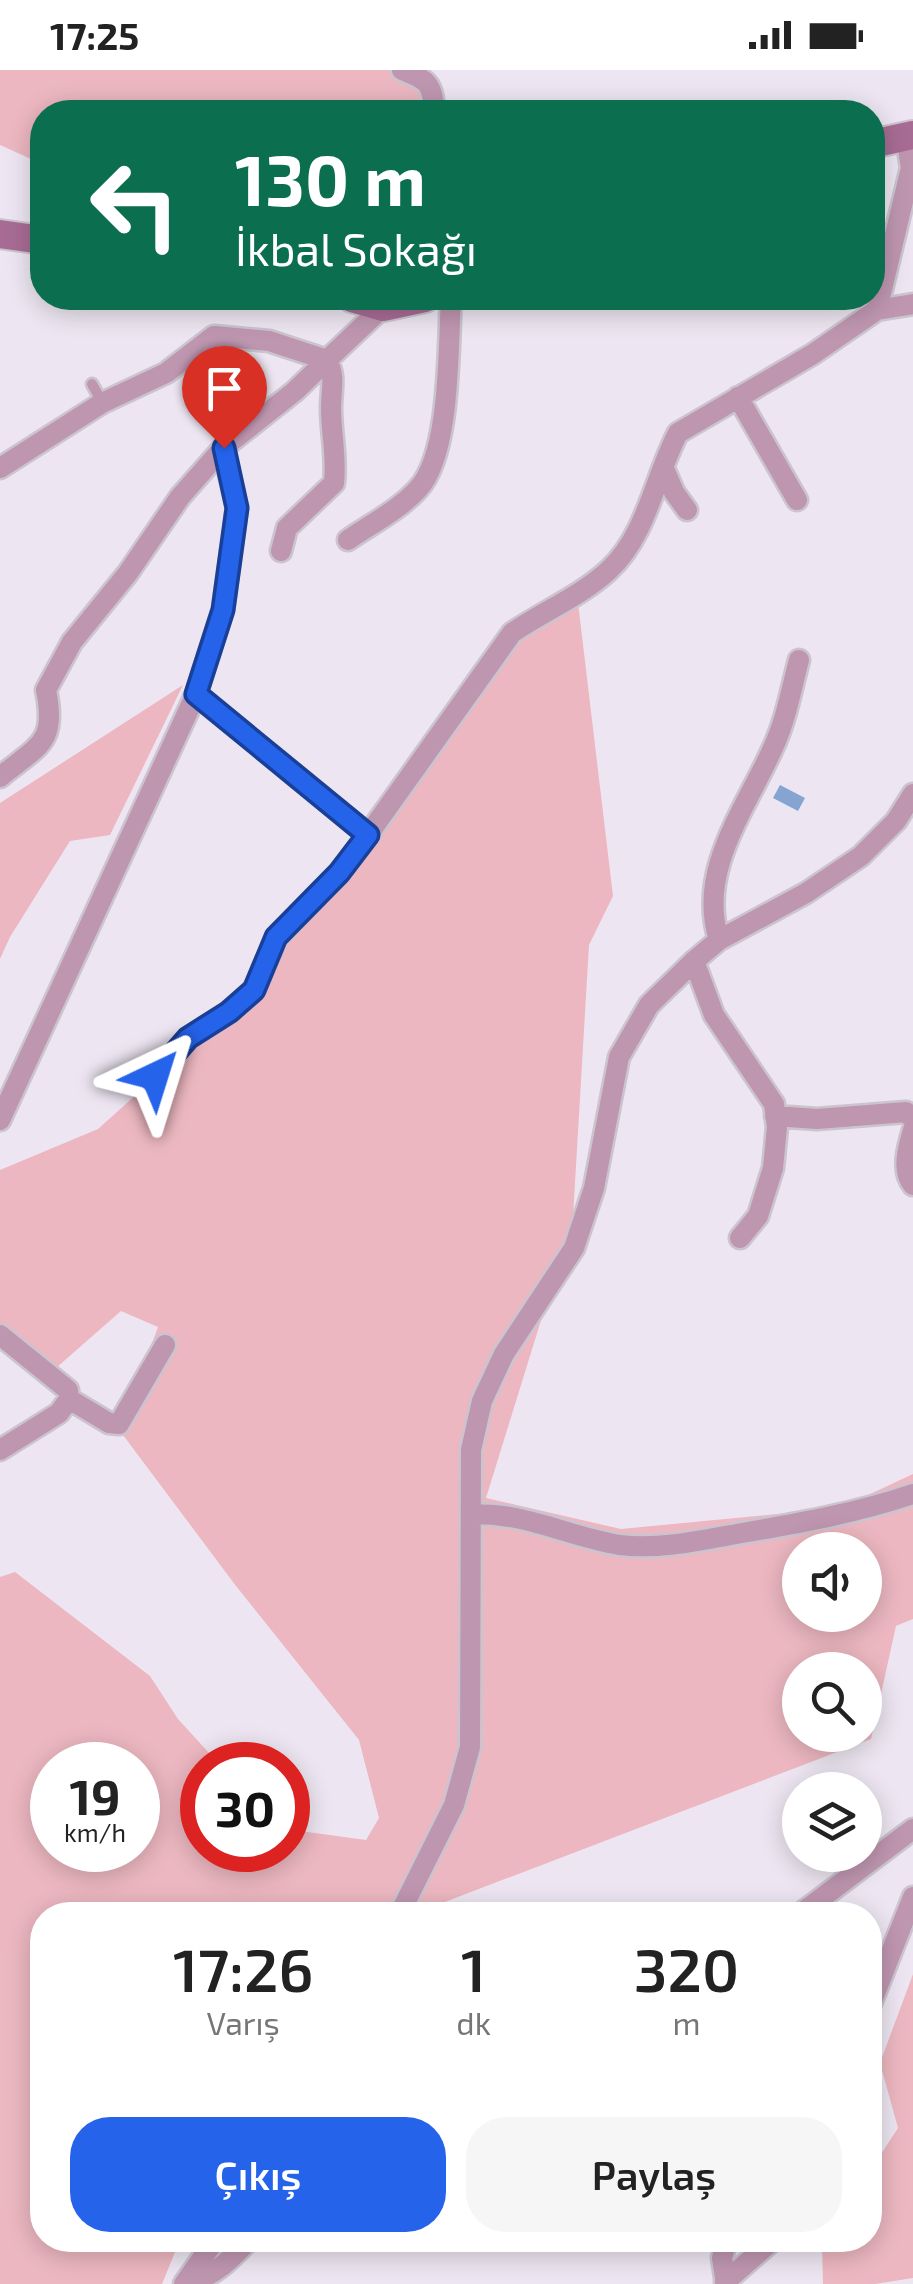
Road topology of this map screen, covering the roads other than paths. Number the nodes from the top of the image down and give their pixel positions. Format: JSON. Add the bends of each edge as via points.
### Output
{"nodes":[{"id":1,"x":402,"y":70,"type":"edge"},
{"id":2,"x":433,"y":100,"type":"edge"},
{"id":3,"x":909,"y":136,"type":"edge"},
{"id":4,"x":0,"y":234,"type":"edge"},
{"id":5,"x":30,"y":238,"type":"edge"},
{"id":6,"x":885,"y":276,"type":"edge"},
{"id":7,"x":913,"y":304,"type":"edge"},
{"id":8,"x":885,"y":309,"type":"edge"},
{"id":9,"x":380,"y":310,"type":"edge"},
{"id":10,"x":451,"y":310,"type":"edge"},
{"id":11,"x":877,"y":310,"type":"edge"},
{"id":12,"x":327,"y":360,"type":"junction"},
{"id":13,"x":92,"y":384,"type":"dead end"},
{"id":14,"x":738,"y":397,"type":"junction"},
{"id":15,"x":102,"y":403,"type":"junction"},
{"id":16,"x":224,"y":448,"type":"junction"},
{"id":17,"x":0,"y":468,"type":"edge"},
{"id":18,"x":665,"y":471,"type":"junction"},
{"id":19,"x":797,"y":500,"type":"dead end"},
{"id":20,"x":687,"y":510,"type":"dead end"},
{"id":21,"x":348,"y":540,"type":"dead end"},
{"id":22,"x":281,"y":551,"type":"dead end"},
{"id":23,"x":798,"y":660,"type":"dead end"},
{"id":24,"x":196,"y":694,"type":"junction"},
{"id":25,"x":0,"y":777,"type":"edge"},
{"id":26,"x":913,"y":794,"type":"edge"},
{"id":27,"x":368,"y":835,"type":"junction"},
{"id":28,"x":719,"y":940,"type":"junction"},
{"id":29,"x":694,"y":961,"type":"junction"},
{"id":30,"x":155,"y":1076,"type":"dead end"},
{"id":31,"x":775,"y":1116,"type":"junction"},
{"id":32,"x":0,"y":1120,"type":"edge"},
{"id":33,"x":913,"y":1120,"type":"edge"},
{"id":34,"x":913,"y":1130,"type":"edge"},
{"id":35,"x":913,"y":1185,"type":"edge"},
{"id":36,"x":740,"y":1238,"type":"dead end"},
{"id":37,"x":0,"y":1335,"type":"edge"},
{"id":38,"x":164,"y":1345,"type":"dead end"},
{"id":39,"x":70,"y":1398,"type":"junction"},
{"id":40,"x":0,"y":1450,"type":"edge"},
{"id":41,"x":913,"y":1494,"type":"edge"},
{"id":42,"x":471,"y":1514,"type":"junction"},
{"id":43,"x":913,"y":1829,"type":"edge"},
{"id":44,"x":913,"y":1897,"type":"edge"},
{"id":45,"x":406,"y":1902,"type":"edge"},
{"id":46,"x":817,"y":1902,"type":"edge"},
{"id":47,"x":882,"y":1976,"type":"edge"},
{"id":48,"x":207,"y":2252,"type":"edge"},
{"id":49,"x":237,"y":2252,"type":"edge"},
{"id":50,"x":724,"y":2252,"type":"edge"},
{"id":51,"x":760,"y":2252,"type":"edge"},
{"id":52,"x":726,"y":2283,"type":"edge"},
{"id":53,"x":184,"y":2284,"type":"edge"}],
"edges":[{"from":1,"to":2,"type":"street","via":[[431,86]]},
{"from":3,"to":6,"type":"street","via":[[910,168]]},
{"from":4,"to":5,"type":"main road"},
{"from":7,"to":8,"type":"street"},
{"from":9,"to":12,"type":"street"},
{"from":10,"to":21,"type":"street","via":[[441,440],[427,475],[404,502]]},
{"from":11,"to":14,"type":"street"},
{"from":12,"to":15,"type":"street","via":[[268,341],[214,336],[166,374]]},
{"from":12,"to":16,"type":"street"},
{"from":12,"to":22,"type":"street","via":[[334,372],[334,483],[287,528]]},
{"from":13,"to":15,"type":"lane"},
{"from":14,"to":18,"type":"street","via":[[678,434]]},
{"from":14,"to":19,"type":"street"},
{"from":15,"to":17,"type":"street"},
{"from":16,"to":24,"type":"street","via":[[237,508],[223,610]]},
{"from":16,"to":25,"type":"street","via":[[72,642],[46,690],[51,716],[44,739]]},
{"from":18,"to":20,"type":"street"},
{"from":18,"to":27,"type":"street","via":[[612,568],[512,633]]},
{"from":23,"to":28,"type":"street","via":[[783,724],[723,850],[714,902]]},
{"from":24,"to":27,"type":"street"},
{"from":24,"to":32,"type":"street"},
{"from":26,"to":28,"type":"street","via":[[861,856]]},
{"from":27,"to":30,"type":"street","via":[[276,937],[254,990],[188,1038]]},
{"from":28,"to":29,"type":"street"},
{"from":29,"to":31,"type":"street","via":[[714,1015],[774,1104]]},
{"from":29,"to":42,"type":"street","via":[[649,1005],[619,1057],[594,1188],[574,1248],[504,1354],[482,1401],[471,1450]]},
{"from":31,"to":33,"type":"street","via":[[906,1112]]},
{"from":31,"to":36,"type":"street","via":[[764,1202]]},
{"from":34,"to":35,"type":"street"},
{"from":37,"to":39,"type":"street"},
{"from":38,"to":39,"type":"street","via":[[119,1424]]},
{"from":39,"to":40,"type":"street"},
{"from":41,"to":42,"type":"street","via":[[859,1512],[681,1544],[620,1545],[525,1518]]},
{"from":42,"to":45,"type":"street","via":[[470,1747],[454,1805]]},
{"from":43,"to":46,"type":"street"},
{"from":44,"to":47,"type":"street"},
{"from":48,"to":53,"type":"street"},
{"from":49,"to":53,"type":"street","via":[[204,2280]]},
{"from":50,"to":52,"type":"street"},
{"from":51,"to":52,"type":"street"}]}
